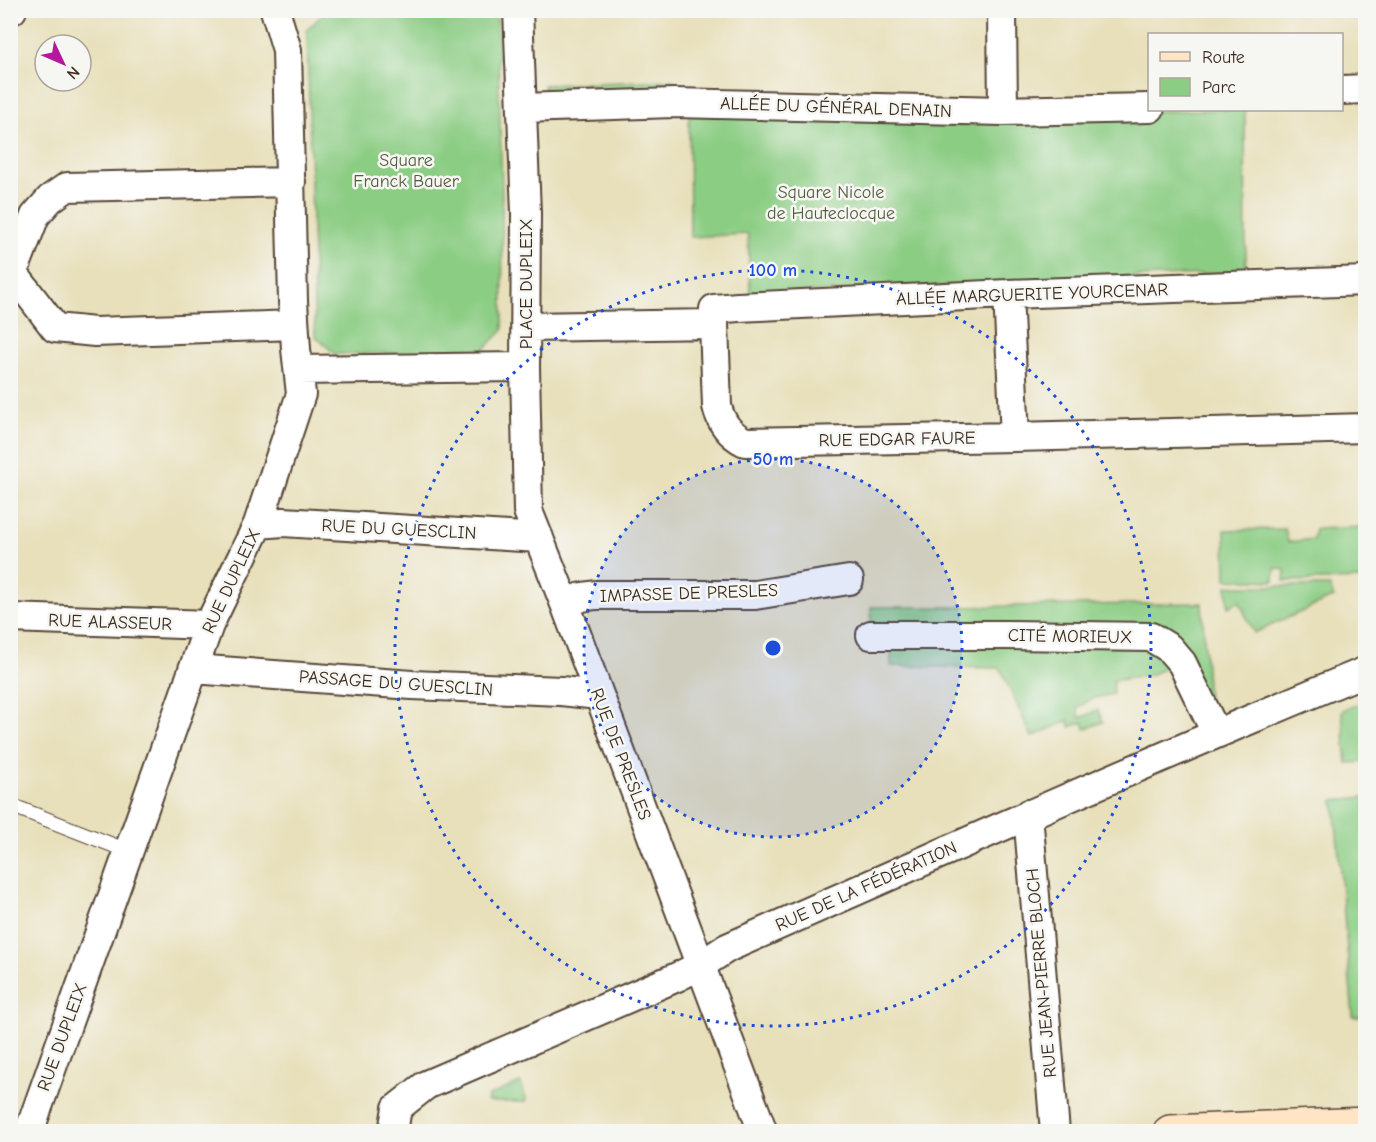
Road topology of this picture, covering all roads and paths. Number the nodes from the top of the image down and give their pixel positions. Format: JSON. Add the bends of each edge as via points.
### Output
{"nodes":[{"id":1,"x":275,"y":10,"type":"edge"},
{"id":2,"x":518,"y":10,"type":"edge"},
{"id":3,"x":1002,"y":10,"type":"edge"},
{"id":4,"x":1365,"y":89,"type":"edge"},
{"id":5,"x":1343,"y":90,"type":"edge"},
{"id":6,"x":522,"y":108,"type":"junction"},
{"id":7,"x":1148,"y":108,"type":"edge"},
{"id":8,"x":1003,"y":111,"type":"junction"},
{"id":9,"x":291,"y":182,"type":"junction"},
{"id":10,"x":12,"y":273,"type":"edge"},
{"id":11,"x":1365,"y":281,"type":"edge"},
{"id":12,"x":1008,"y":294,"type":"junction"},
{"id":13,"x":714,"y":324,"type":"junction"},
{"id":14,"x":294,"y":325,"type":"junction"},
{"id":15,"x":526,"y":327,"type":"junction"},
{"id":16,"x":525,"y":367,"type":"junction"},
{"id":17,"x":299,"y":370,"type":"junction"},
{"id":18,"x":1365,"y":428,"type":"edge"},
{"id":19,"x":1015,"y":437,"type":"junction"},
{"id":20,"x":258,"y":524,"type":"junction"},
{"id":21,"x":539,"y":538,"type":"junction"},
{"id":22,"x":849,"y":580,"type":"dead end"},
{"id":23,"x":566,"y":604,"type":"junction"},
{"id":24,"x":10,"y":618,"type":"edge"},
{"id":25,"x":209,"y":625,"type":"junction"},
{"id":26,"x":871,"y":635,"type":"dead end"},
{"id":27,"x":193,"y":669,"type":"junction"},
{"id":28,"x":1365,"y":671,"type":"edge"},
{"id":29,"x":599,"y":695,"type":"junction"},
{"id":30,"x":1216,"y":733,"type":"junction"},
{"id":31,"x":10,"y":805,"type":"edge"},
{"id":32,"x":1028,"y":814,"type":"junction"},
{"id":33,"x":128,"y":851,"type":"junction"},
{"id":34,"x":701,"y":965,"type":"junction"},
{"id":35,"x":1365,"y":1124,"type":"edge"},
{"id":36,"x":29,"y":1131,"type":"edge"},
{"id":37,"x":393,"y":1131,"type":"edge"},
{"id":38,"x":763,"y":1131,"type":"edge"},
{"id":39,"x":1055,"y":1131,"type":"edge"},
{"id":40,"x":1170,"y":1131,"type":"edge"}],
"edges":[{"from":1,"to":9,"type":"street","name":"RUE DUPLEIX","via":[[287,50]]},
{"from":2,"to":6,"type":"street","name":"PLACE DUPLEIX"},
{"from":3,"to":8,"type":"street"},
{"from":4,"to":5,"type":"street"},
{"from":6,"to":8,"type":"street","name":"ALLÉE DU GÉNÉRAL DENAIN","via":[[674,103]]},
{"from":6,"to":15,"type":"street","name":"PLACE DUPLEIX"},
{"from":7,"to":8,"type":"street","name":"ALLÉE DU GÉNÉRAL DENAIN"},
{"from":9,"to":10,"type":"street","via":[[67,187],[35,216]]},
{"from":9,"to":14,"type":"street","name":"RUE DUPLEIX"},
{"from":10,"to":14,"type":"street","via":[[55,328],[96,332]]},
{"from":11,"to":12,"type":"street","name":"ALLÉE MARGUERITE YOURCENAR"},
{"from":12,"to":13,"type":"street","name":"ALLÉE MARGUERITE YOURCENAR","via":[[714,309]]},
{"from":12,"to":19,"type":"street"},
{"from":13,"to":15,"type":"street"},
{"from":13,"to":19,"type":"street","name":"RUE EDGAR FAURE","via":[[717,406],[725,426],[745,442]]},
{"from":14,"to":17,"type":"street","name":"RUE DUPLEIX"},
{"from":15,"to":16,"type":"street","name":"PLACE DUPLEIX"},
{"from":16,"to":17,"type":"street","name":"PLACE DUPLEIX"},
{"from":16,"to":21,"type":"street","name":"RUE DE PRESLES","via":[[528,510]]},
{"from":17,"to":20,"type":"street","name":"RUE DUPLEIX","via":[[301,394]]},
{"from":18,"to":19,"type":"street","name":"RUE EDGAR FAURE"},
{"from":20,"to":21,"type":"street","name":"RUE DU GUESCLIN","via":[[284,522]]},
{"from":20,"to":25,"type":"street","name":"RUE DUPLEIX"},
{"from":21,"to":23,"type":"street","name":"RUE DE PRESLES"},
{"from":22,"to":23,"type":"street","name":"IMPASSE DE PRESLES","via":[[755,595],[596,595]]},
{"from":23,"to":29,"type":"street","name":"RUE DE PRESLES"},
{"from":24,"to":25,"type":"street","name":"RUE ALASSEUR"},
{"from":25,"to":27,"type":"street","name":"RUE DUPLEIX"},
{"from":26,"to":30,"type":"street","name":"CITÉ MORIEUX","via":[[1151,637],[1169,648],[1182,663]]},
{"from":27,"to":29,"type":"street","name":"PASSAGE DU GUESCLIN"},
{"from":27,"to":33,"type":"street","name":"RUE DUPLEIX"},
{"from":28,"to":30,"type":"street","name":"RUE DE LA FÉDÉRATION"},
{"from":29,"to":34,"type":"street","name":"RUE DE PRESLES"},
{"from":30,"to":32,"type":"street","name":"RUE DE LA FÉDÉRATION"},
{"from":31,"to":33,"type":"lane"},
{"from":32,"to":34,"type":"street","name":"RUE DE LA FÉDÉRATION","via":[[727,948]]},
{"from":32,"to":39,"type":"street","name":"RUE JEAN-PIERRE BLOCH"},
{"from":33,"to":36,"type":"street","name":"RUE DUPLEIX"},
{"from":34,"to":37,"type":"street","name":"RUE DE LA FÉDÉRATION","via":[[426,1085],[397,1108]]},
{"from":34,"to":38,"type":"street","name":"RUE DE PRESLES"},
{"from":35,"to":40,"type":"main road"}]}
